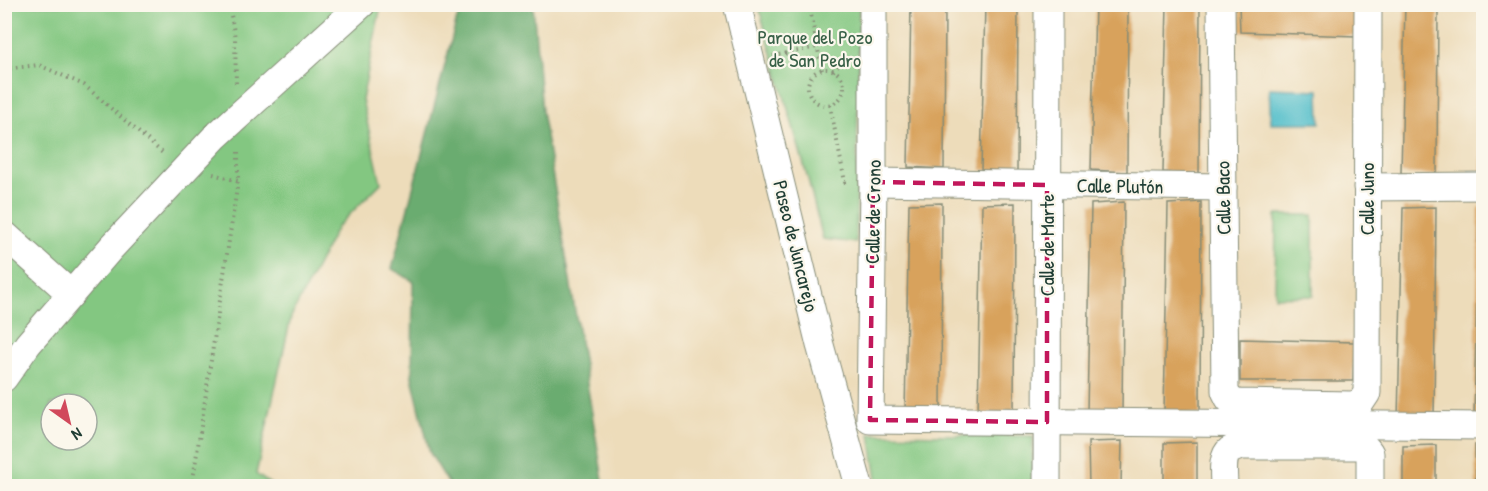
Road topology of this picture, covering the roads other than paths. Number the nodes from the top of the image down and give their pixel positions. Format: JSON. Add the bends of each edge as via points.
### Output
{"nodes":[{"id":1,"x":362,"y":4,"type":"edge"},
{"id":2,"x":737,"y":4,"type":"edge"},
{"id":3,"x":873,"y":4,"type":"edge"},
{"id":4,"x":1048,"y":4,"type":"edge"},
{"id":5,"x":1221,"y":4,"type":"edge"},
{"id":6,"x":1368,"y":4,"type":"edge"},
{"id":7,"x":873,"y":182,"type":"junction"},
{"id":8,"x":1047,"y":185,"type":"junction"},
{"id":9,"x":1484,"y":186,"type":"edge"},
{"id":10,"x":1223,"y":187,"type":"junction"},
{"id":11,"x":1367,"y":187,"type":"junction"},
{"id":12,"x":4,"y":234,"type":"edge"},
{"id":13,"x":71,"y":294,"type":"junction"},
{"id":14,"x":4,"y":378,"type":"edge"},
{"id":15,"x":1226,"y":391,"type":"joint"},
{"id":16,"x":1047,"y":422,"type":"junction"},
{"id":17,"x":1484,"y":426,"type":"edge"},
{"id":18,"x":1224,"y":476,"type":"edge"},
{"id":19,"x":858,"y":486,"type":"edge"},
{"id":20,"x":1047,"y":486,"type":"edge"},
{"id":21,"x":1370,"y":486,"type":"edge"}],
"edges":[{"from":1,"to":13,"type":"street","via":[[215,137]]},
{"from":2,"to":19,"type":"street","name":"Paseo de Juncarejo"},
{"from":3,"to":7,"type":"street","name":"Calle de Crono"},
{"from":4,"to":8,"type":"street","name":"Calle de Marte"},
{"from":5,"to":10,"type":"street","name":"Calle Baco"},
{"from":6,"to":11,"type":"street","name":"Calle Juno"},
{"from":7,"to":8,"type":"street","name":"Calle Plutón"},
{"from":7,"to":16,"type":"street","name":"Calle de Crono","via":[[870,420]]},
{"from":8,"to":10,"type":"street","name":"Calle Plutón"},
{"from":8,"to":16,"type":"street","name":"Calle de Marte"},
{"from":9,"to":11,"type":"street"},
{"from":10,"to":15,"type":"street","name":"Calle Baco"},
{"from":11,"to":15,"type":"street","name":"Calle Juno","via":[[1367,393],[1361,402],[1237,403],[1229,399]]},
{"from":12,"to":13,"type":"street"},
{"from":13,"to":14,"type":"street"},
{"from":16,"to":17,"type":"street"},
{"from":16,"to":20,"type":"street","name":"Calle de Marte"},
{"from":18,"to":21,"type":"street","via":[[1226,455],[1240,446],[1359,446],[1370,453]]}]}
